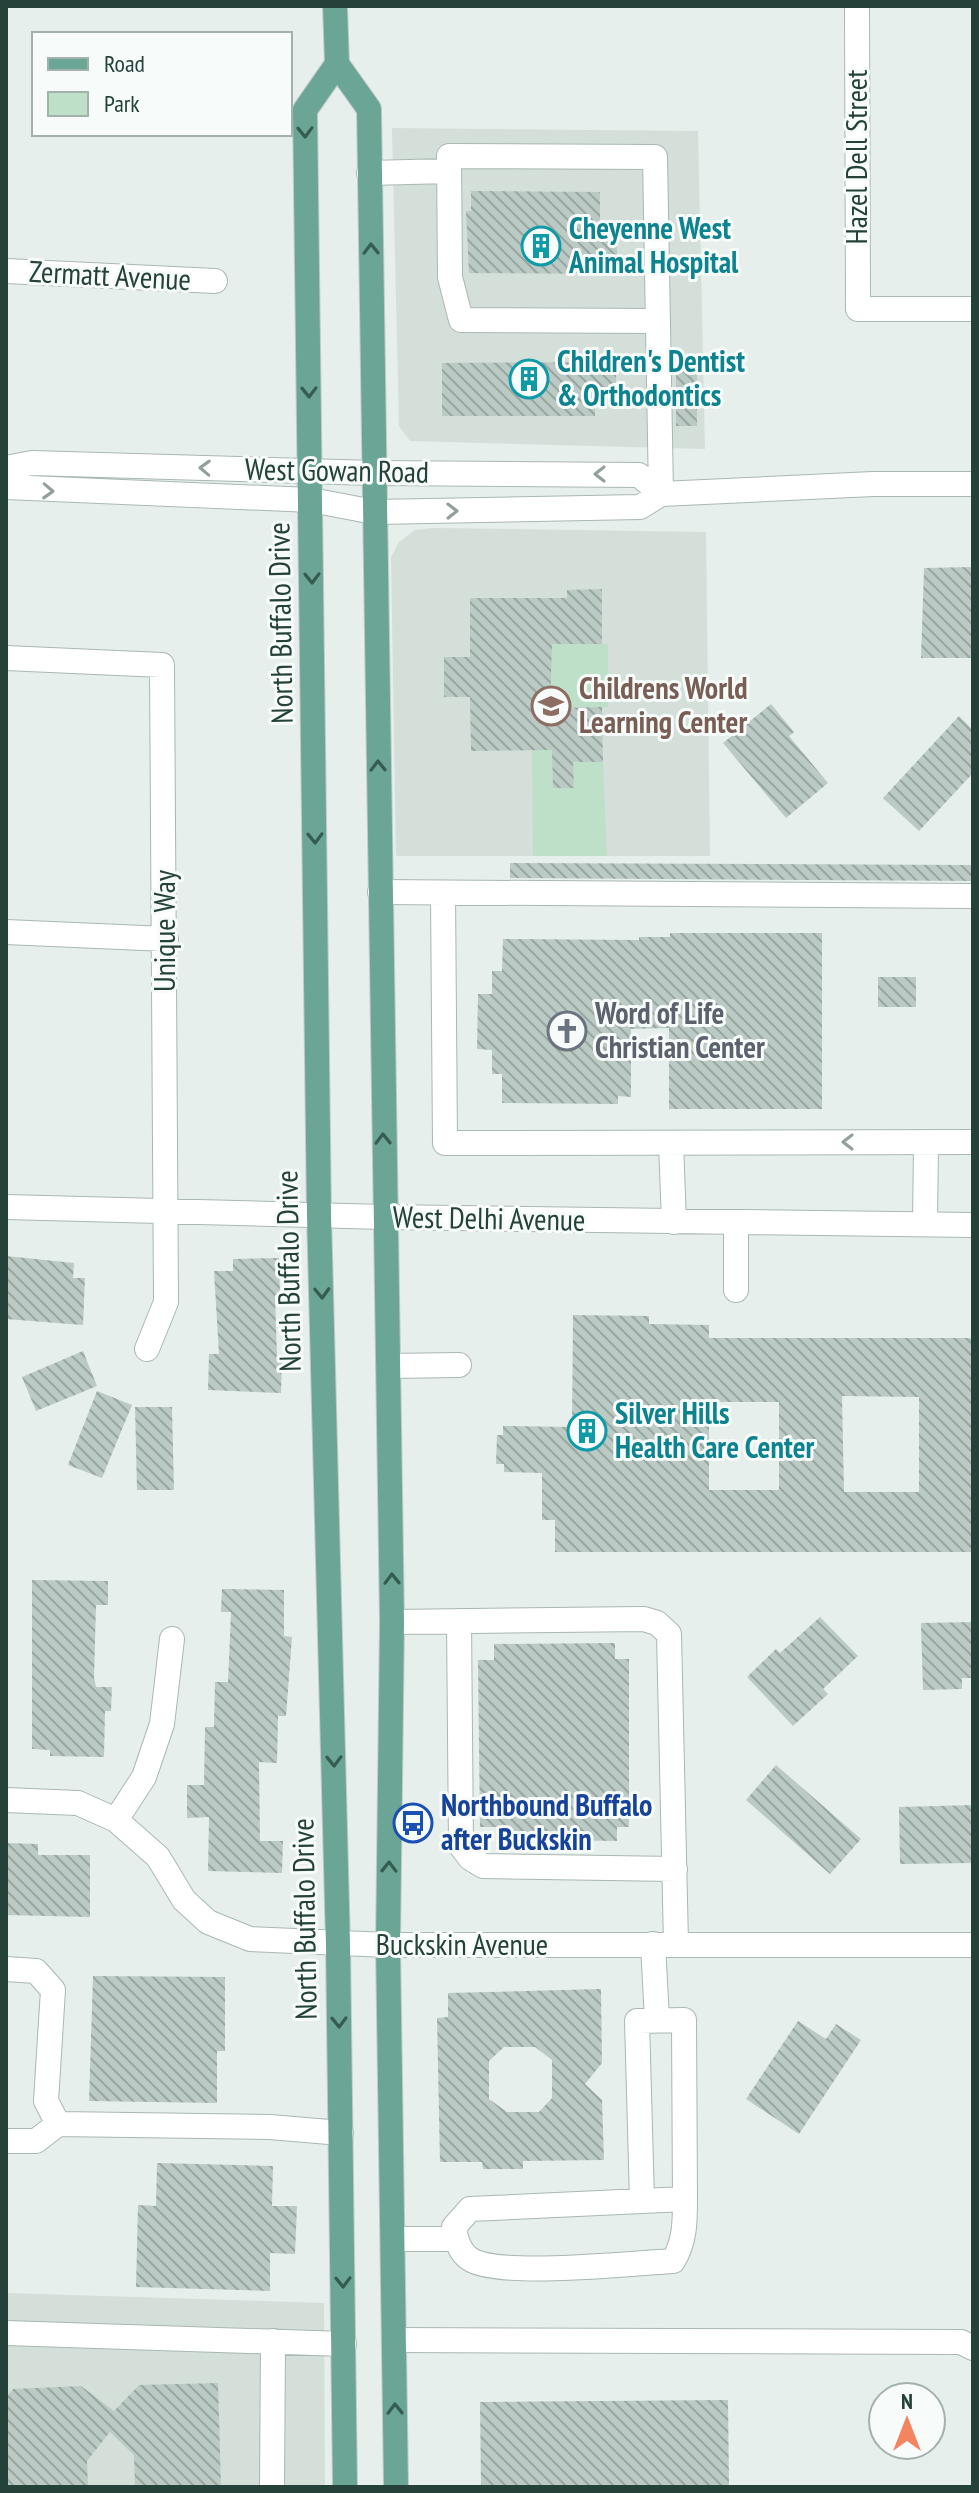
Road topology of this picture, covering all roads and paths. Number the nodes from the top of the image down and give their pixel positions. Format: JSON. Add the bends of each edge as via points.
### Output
{"nodes":[{"id":1,"x":335,"y":6,"type":"edge"},
{"id":2,"x":857,"y":6,"type":"edge"},
{"id":3,"x":337,"y":64,"type":"junction"},
{"id":4,"x":449,"y":171,"type":"junction"},
{"id":5,"x":369,"y":173,"type":"junction"},
{"id":6,"x":6,"y":271,"type":"edge"},
{"id":7,"x":215,"y":281,"type":"dead end"},
{"id":8,"x":973,"y":309,"type":"edge"},
{"id":9,"x":658,"y":321,"type":"junction"},
{"id":10,"x":6,"y":468,"type":"edge"},
{"id":11,"x":311,"y":471,"type":"junction"},
{"id":12,"x":374,"y":473,"type":"junction"},
{"id":13,"x":973,"y":484,"type":"edge"},
{"id":14,"x":6,"y":487,"type":"edge"},
{"id":15,"x":661,"y":494,"type":"junction"},
{"id":16,"x":311,"y":500,"type":"junction"},
{"id":17,"x":374,"y":512,"type":"junction"},
{"id":18,"x":6,"y":658,"type":"edge"},
{"id":19,"x":380,"y":892,"type":"junction"},
{"id":20,"x":443,"y":894,"type":"junction"},
{"id":21,"x":973,"y":896,"type":"edge"},
{"id":22,"x":6,"y":932,"type":"edge"},
{"id":23,"x":166,"y":939,"type":"junction"},
{"id":24,"x":973,"y":1142,"type":"edge"},
{"id":25,"x":671,"y":1143,"type":"junction"},
{"id":26,"x":926,"y":1143,"type":"junction"},
{"id":27,"x":6,"y":1207,"type":"edge"},
{"id":28,"x":167,"y":1211,"type":"junction"},
{"id":29,"x":319,"y":1215,"type":"junction"},
{"id":30,"x":384,"y":1217,"type":"junction"},
{"id":31,"x":674,"y":1222,"type":"junction"},
{"id":32,"x":736,"y":1223,"type":"junction"},
{"id":33,"x":925,"y":1224,"type":"junction"},
{"id":34,"x":973,"y":1225,"type":"edge"},
{"id":35,"x":736,"y":1290,"type":"dead end"},
{"id":36,"x":147,"y":1349,"type":"dead end"},
{"id":37,"x":459,"y":1365,"type":"dead end"},
{"id":38,"x":388,"y":1366,"type":"junction"},
{"id":39,"x":459,"y":1621,"type":"junction"},
{"id":40,"x":392,"y":1622,"type":"junction"},
{"id":41,"x":172,"y":1639,"type":"dead end"},
{"id":42,"x":6,"y":1800,"type":"edge"},
{"id":43,"x":116,"y":1820,"type":"junction"},
{"id":44,"x":675,"y":1869,"type":"junction"},
{"id":45,"x":338,"y":1944,"type":"junction"},
{"id":46,"x":664,"y":1944,"type":"junction"},
{"id":47,"x":388,"y":1945,"type":"junction"},
{"id":48,"x":973,"y":1945,"type":"edge"},
{"id":49,"x":6,"y":1969,"type":"edge"},
{"id":50,"x":657,"y":2020,"type":"junction"},
{"id":51,"x":58,"y":2124,"type":"junction"},
{"id":52,"x":341,"y":2133,"type":"junction"},
{"id":53,"x":6,"y":2141,"type":"edge"},
{"id":54,"x":685,"y":2199,"type":"junction"},
{"id":55,"x":642,"y":2200,"type":"junction"},
{"id":56,"x":393,"y":2239,"type":"junction"},
{"id":57,"x":455,"y":2239,"type":"junction"},
{"id":58,"x":6,"y":2333,"type":"edge"},
{"id":59,"x":394,"y":2340,"type":"junction"},
{"id":60,"x":273,"y":2341,"type":"junction"},
{"id":61,"x":344,"y":2344,"type":"junction"},
{"id":62,"x":973,"y":2348,"type":"edge"},
{"id":63,"x":347,"y":2482,"type":"edge"},
{"id":64,"x":272,"y":2487,"type":"edge"},
{"id":65,"x":396,"y":2487,"type":"edge"}],
"edges":[{"from":1,"to":3,"type":"main road"},
{"from":2,"to":8,"type":"street","name":"Hazel Dell Street","via":[[858,309]]},
{"from":3,"to":5,"type":"main road","via":[[369,109]]},
{"from":3,"to":11,"type":"main road","name":"North Buffalo Drive","one_way":true,"via":[[305,110]]},
{"from":4,"to":5,"type":"street"},
{"from":4,"to":9,"type":"street","via":[[450,277],[461,320]]},
{"from":4,"to":9,"type":"street","via":[[449,156],[655,157]]},
{"from":12,"to":5,"type":"main road","one_way":true},
{"from":6,"to":7,"type":"street","name":"Zermatt Avenue"},
{"from":9,"to":15,"type":"street"},
{"from":11,"to":10,"type":"street","name":"West Gowan Road","one_way":true,"via":[[32,463]]},
{"from":11,"to":12,"type":"street","name":"West Gowan Road"},
{"from":11,"to":16,"type":"main road","name":"North Buffalo Drive"},
{"from":15,"to":12,"type":"street","name":"West Gowan Road","one_way":true,"via":[[639,475]]},
{"from":12,"to":17,"type":"main road"},
{"from":13,"to":15,"type":"street","name":"West Gowan Road"},
{"from":14,"to":16,"type":"street","name":"West Gowan Road","one_way":true},
{"from":17,"to":15,"type":"street","name":"West Gowan Road","one_way":true,"via":[[640,507]]},
{"from":16,"to":17,"type":"street","name":"West Gowan Road"},
{"from":16,"to":29,"type":"main road","name":"North Buffalo Drive","one_way":true},
{"from":19,"to":17,"type":"main road","one_way":true},
{"from":18,"to":23,"type":"street","name":"Unique Way","via":[[162,665]]},
{"from":19,"to":20,"type":"street"},
{"from":30,"to":19,"type":"main road","one_way":true},
{"from":20,"to":21,"type":"street"},
{"from":20,"to":25,"type":"street","via":[[445,1143]]},
{"from":22,"to":23,"type":"street"},
{"from":23,"to":28,"type":"street","name":"Unique Way"},
{"from":24,"to":26,"type":"street"},
{"from":26,"to":25,"type":"street","one_way":true},
{"from":25,"to":31,"type":"street"},
{"from":26,"to":33,"type":"street"},
{"from":27,"to":28,"type":"street","name":"West Delhi Avenue"},
{"from":28,"to":29,"type":"street","name":"West Delhi Avenue"},
{"from":28,"to":36,"type":"street","name":"Unique Way","via":[[166,1302]]},
{"from":29,"to":30,"type":"street","name":"West Delhi Avenue"},
{"from":29,"to":45,"type":"main road","name":"North Buffalo Drive","one_way":true},
{"from":30,"to":31,"type":"street","name":"West Delhi Avenue"},
{"from":30,"to":38,"type":"main road"},
{"from":31,"to":32,"type":"street","name":"West Delhi Avenue"},
{"from":32,"to":33,"type":"street","name":"West Delhi Avenue"},
{"from":32,"to":35,"type":"street"},
{"from":33,"to":34,"type":"street","name":"West Delhi Avenue"},
{"from":37,"to":38,"type":"street"},
{"from":40,"to":38,"type":"main road","one_way":true},
{"from":39,"to":40,"type":"street"},
{"from":39,"to":44,"type":"street","via":[[461,1846],[470,1858],[483,1866]]},
{"from":39,"to":44,"type":"street","via":[[644,1619],[669,1634]]},
{"from":47,"to":40,"type":"main road","one_way":true},
{"from":41,"to":43,"type":"street","via":[[162,1724],[144,1777]]},
{"from":42,"to":43,"type":"street","name":"Buckskin Avenue","via":[[78,1803]]},
{"from":43,"to":45,"type":"street","name":"Buckskin Avenue","via":[[158,1857],[184,1900],[208,1922],[250,1939]]},
{"from":44,"to":46,"type":"street"},
{"from":45,"to":47,"type":"street","name":"Buckskin Avenue"},
{"from":45,"to":52,"type":"main road","name":"North Buffalo Drive","one_way":true},
{"from":46,"to":47,"type":"street","name":"Buckskin Avenue"},
{"from":46,"to":48,"type":"street","name":"Buckskin Avenue"},
{"from":46,"to":50,"type":"street"},
{"from":47,"to":56,"type":"main road"},
{"from":49,"to":51,"type":"street","via":[[36,1971],[53,1990],[46,2101]]},
{"from":50,"to":54,"type":"street","via":[[684,2020]]},
{"from":50,"to":55,"type":"street","via":[[637,2021]]},
{"from":51,"to":52,"type":"street"},
{"from":51,"to":53,"type":"street","via":[[36,2141]]},
{"from":52,"to":61,"type":"main road","name":"North Buffalo Drive","one_way":true},
{"from":54,"to":55,"type":"street"},
{"from":54,"to":57,"type":"street","via":[[681,2248],[673,2261],[501,2269],[470,2259]]},
{"from":55,"to":57,"type":"street","via":[[470,2209],[454,2227]]},
{"from":56,"to":57,"type":"street"},
{"from":56,"to":59,"type":"main road"},
{"from":58,"to":60,"type":"street"},
{"from":59,"to":62,"type":"street","via":[[961,2342]]},
{"from":65,"to":59,"type":"main road","one_way":true},
{"from":60,"to":61,"type":"street"},
{"from":60,"to":64,"type":"street"},
{"from":61,"to":63,"type":"main road","name":"North Buffalo Drive"}]}
